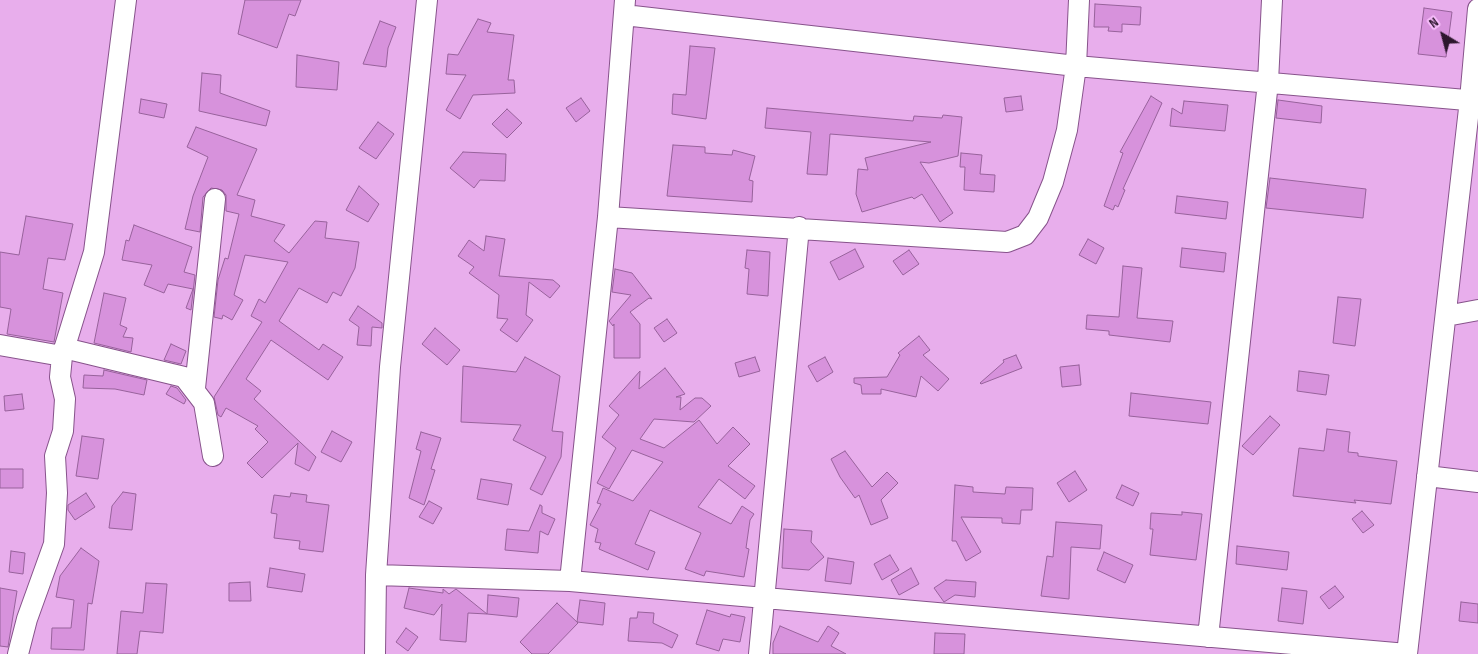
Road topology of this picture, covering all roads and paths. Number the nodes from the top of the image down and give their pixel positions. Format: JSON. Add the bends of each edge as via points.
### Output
{"nodes":[{"id":1,"x":126,"y":0,"type":"edge"},
{"id":2,"x":427,"y":0,"type":"edge"},
{"id":3,"x":1079,"y":0,"type":"edge"},
{"id":4,"x":1272,"y":0,"type":"edge"},
{"id":5,"x":624,"y":8,"type":"edge"},
{"id":6,"x":1478,"y":9,"type":"edge"},
{"id":7,"x":1076,"y":66,"type":"junction"},
{"id":8,"x":1268,"y":82,"type":"junction"},
{"id":9,"x":1474,"y":101,"type":"edge"},
{"id":10,"x":215,"y":199,"type":"dead end"},
{"id":11,"x":608,"y":217,"type":"junction"},
{"id":12,"x":800,"y":227,"type":"junction"},
{"id":13,"x":1478,"y":310,"type":"edge"},
{"id":14,"x":1446,"y":316,"type":"junction"},
{"id":15,"x":0,"y":345,"type":"edge"},
{"id":16,"x":63,"y":352,"type":"junction"},
{"id":17,"x":195,"y":388,"type":"junction"},
{"id":18,"x":213,"y":456,"type":"dead end"},
{"id":19,"x":1427,"y":476,"type":"junction"},
{"id":20,"x":1478,"y":482,"type":"edge"},
{"id":21,"x":376,"y":575,"type":"junction"},
{"id":22,"x":570,"y":581,"type":"junction"},
{"id":23,"x":764,"y":597,"type":"junction"},
{"id":24,"x":1208,"y":636,"type":"junction"},
{"id":25,"x":18,"y":654,"type":"edge"},
{"id":26,"x":375,"y":654,"type":"edge"},
{"id":27,"x":759,"y":654,"type":"edge"}],
"edges":[{"from":1,"to":16,"type":"street","via":[[94,252]]},
{"from":2,"to":21,"type":"street","via":[[390,368]]},
{"from":3,"to":7,"type":"street"},
{"from":4,"to":8,"type":"street"},
{"from":5,"to":7,"type":"street"},
{"from":5,"to":11,"type":"street"},
{"from":6,"to":9,"type":"street"},
{"from":7,"to":8,"type":"street"},
{"from":7,"to":12,"type":"street","via":[[1068,130],[1053,182],[1038,218],[1024,235],[1007,242]]},
{"from":8,"to":9,"type":"street"},
{"from":8,"to":24,"type":"street"},
{"from":9,"to":14,"type":"street"},
{"from":10,"to":17,"type":"street"},
{"from":11,"to":12,"type":"street"},
{"from":11,"to":22,"type":"street"},
{"from":12,"to":23,"type":"street"},
{"from":13,"to":14,"type":"street"},
{"from":14,"to":19,"type":"street"},
{"from":15,"to":16,"type":"street"},
{"from":16,"to":17,"type":"street","via":[[184,377]]},
{"from":16,"to":25,"type":"street","via":[[60,377],[65,398],[63,430],[55,456],[54,544]]},
{"from":17,"to":18,"type":"street","via":[[204,402]]},
{"from":19,"to":20,"type":"street"},
{"from":19,"to":24,"type":"street","via":[[1407,654]]},
{"from":21,"to":22,"type":"street"},
{"from":21,"to":26,"type":"street"},
{"from":22,"to":23,"type":"street"},
{"from":23,"to":24,"type":"street"},
{"from":23,"to":27,"type":"street"}]}
